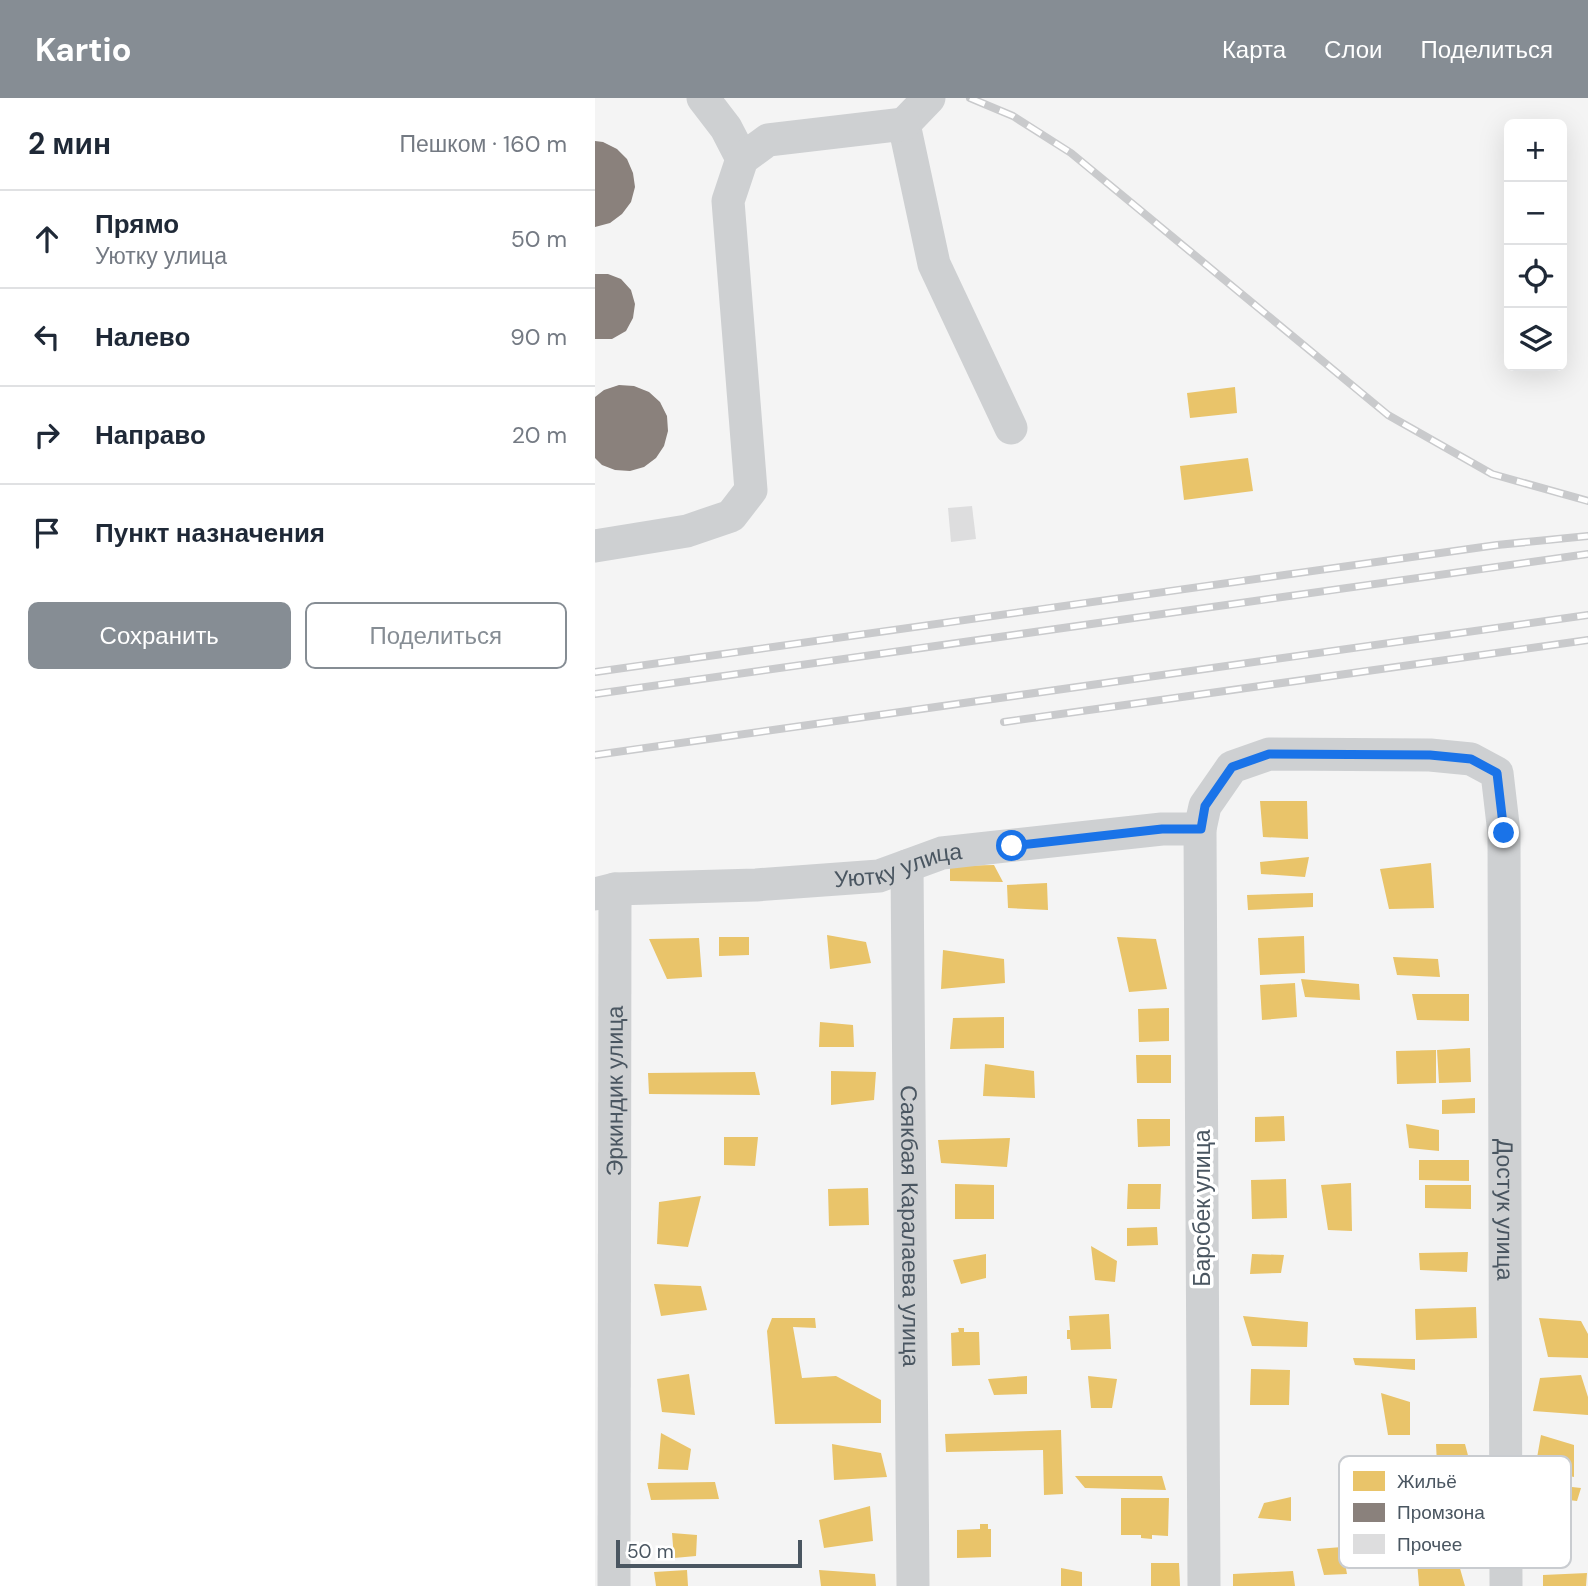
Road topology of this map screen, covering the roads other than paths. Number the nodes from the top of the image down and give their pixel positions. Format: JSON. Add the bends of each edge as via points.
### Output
{"nodes":[{"id":1,"x":703,"y":98,"type":"edge"},
{"id":2,"x":929,"y":98,"type":"edge"},
{"id":3,"x":904,"y":124,"type":"junction"},
{"id":4,"x":742,"y":159,"type":"junction"},
{"id":5,"x":1010,"y":428,"type":"dead end"},
{"id":6,"x":595,"y":546,"type":"edge"},
{"id":7,"x":1201,"y":829,"type":"junction"},
{"id":8,"x":1504,"y":833,"type":"joint"},
{"id":9,"x":907,"y":866,"type":"junction"},
{"id":10,"x":605,"y":892,"type":"edge"},
{"id":11,"x":1506,"y":1456,"type":"edge"},
{"id":12,"x":1506,"y":1568,"type":"edge"},
{"id":13,"x":614,"y":1586,"type":"edge"},
{"id":14,"x":913,"y":1586,"type":"edge"},
{"id":15,"x":1203,"y":1586,"type":"edge"},
{"id":16,"x":1506,"y":1586,"type":"edge"}],
"edges":[{"from":1,"to":4,"type":"street"},
{"from":2,"to":3,"type":"street"},
{"from":3,"to":4,"type":"street","via":[[768,140]]},
{"from":3,"to":5,"type":"street","via":[[934,264]]},
{"from":4,"to":6,"type":"street","via":[[727,201],[751,490],[731,516],[687,531]]},
{"from":7,"to":8,"type":"street","name":"Барсбек улица","via":[[1205,806],[1232,767],[1269,754],[1430,755],[1471,759],[1497,773]]},
{"from":7,"to":9,"type":"street","name":"Уютку улица","via":[[1162,829],[942,853]]},
{"from":7,"to":15,"type":"street","name":"Барсбек улица"},
{"from":8,"to":11,"type":"street","name":"Достук улица"},
{"from":9,"to":10,"type":"street","name":"Уютку улица","via":[[879,876]]},
{"from":9,"to":14,"type":"street","name":"Саякбая Каралаева улица"},
{"from":10,"to":13,"type":"street","name":"Эркиндик улица"},
{"from":12,"to":16,"type":"street","name":"Достук улица"}]}
